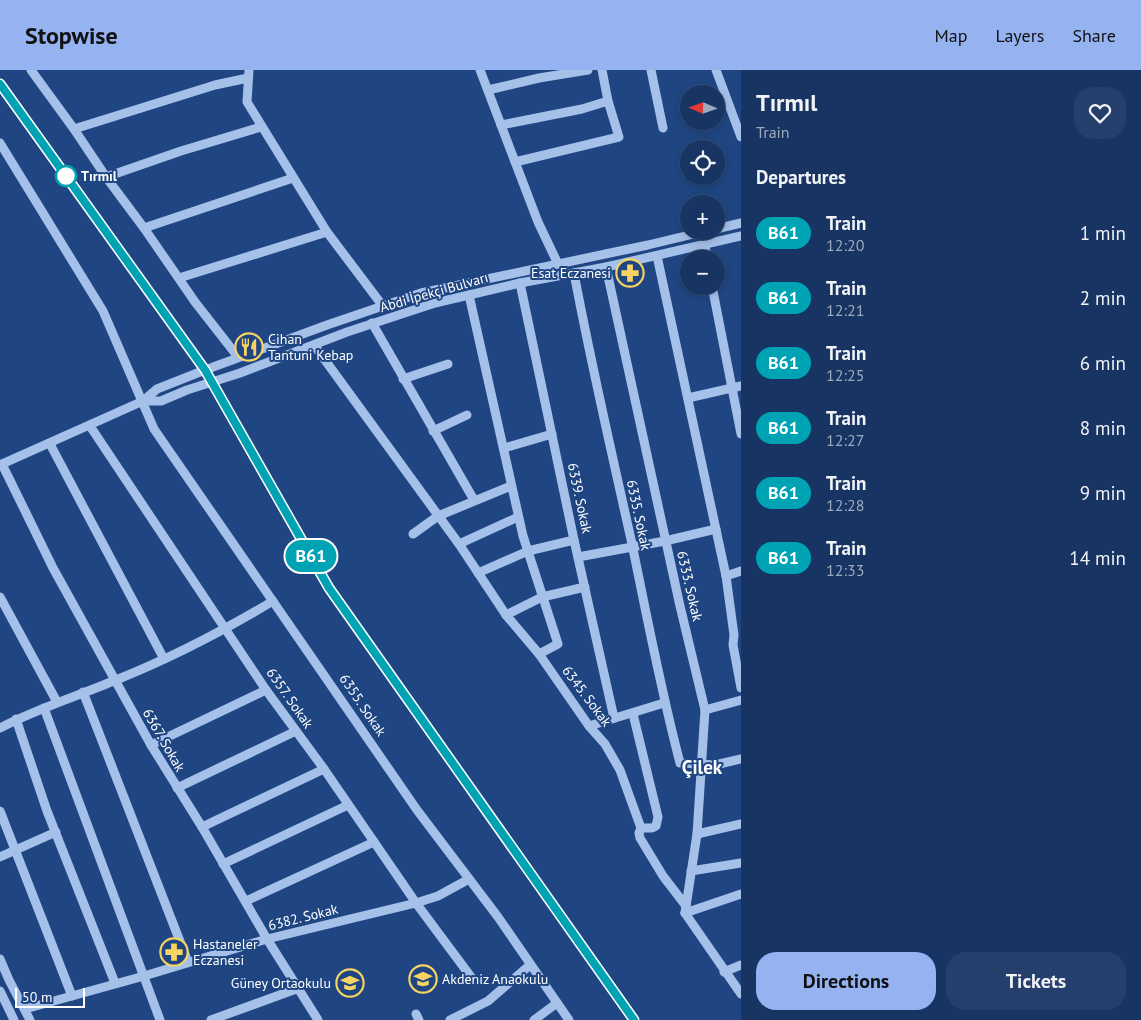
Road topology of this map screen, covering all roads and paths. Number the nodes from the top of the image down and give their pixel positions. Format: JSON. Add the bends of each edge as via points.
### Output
{"nodes":[{"id":1,"x":31,"y":70,"type":"edge"},
{"id":2,"x":480,"y":70,"type":"edge"},
{"id":3,"x":588,"y":70,"type":"edge"},
{"id":4,"x":602,"y":70,"type":"edge"},
{"id":5,"x":651,"y":70,"type":"edge"},
{"id":6,"x":716,"y":70,"type":"edge"},
{"id":7,"x":248,"y":74,"type":"edge"},
{"id":8,"x":488,"y":90,"type":"junction"},
{"id":9,"x":608,"y":101,"type":"junction"},
{"id":10,"x":501,"y":125,"type":"junction"},
{"id":11,"x":261,"y":127,"type":"junction"},
{"id":12,"x":663,"y":128,"type":"dead end"},
{"id":13,"x":74,"y":129,"type":"junction"},
{"id":14,"x":741,"y":137,"type":"edge"},
{"id":15,"x":0,"y":143,"type":"edge"},
{"id":16,"x":515,"y":162,"type":"junction"},
{"id":17,"x":106,"y":177,"type":"junction"},
{"id":18,"x":293,"y":178,"type":"junction"},
{"id":19,"x":741,"y":223,"type":"edge"},
{"id":20,"x":725,"y":227,"type":"edge"},
{"id":21,"x":144,"y":228,"type":"junction"},
{"id":22,"x":326,"y":232,"type":"junction"},
{"id":23,"x":741,"y":236,"type":"edge"},
{"id":24,"x":680,"y":238,"type":"edge"},
{"id":25,"x":705,"y":245,"type":"junction"},
{"id":26,"x":706,"y":250,"type":"edge"},
{"id":27,"x":657,"y":256,"type":"junction"},
{"id":28,"x":558,"y":264,"type":"junction"},
{"id":29,"x":606,"y":267,"type":"junction"},
{"id":30,"x":574,"y":273,"type":"junction"},
{"id":31,"x":179,"y":278,"type":"junction"},
{"id":32,"x":520,"y":283,"type":"junction"},
{"id":33,"x":469,"y":295,"type":"junction"},
{"id":34,"x":714,"y":295,"type":"edge"},
{"id":35,"x":382,"y":305,"type":"junction"},
{"id":36,"x":372,"y":323,"type":"junction"},
{"id":37,"x":314,"y":345,"type":"junction"},
{"id":38,"x":238,"y":357,"type":"junction"},
{"id":39,"x":448,"y":364,"type":"dead end"},
{"id":40,"x":403,"y":378,"type":"junction"},
{"id":41,"x":736,"y":387,"type":"edge"},
{"id":42,"x":688,"y":398,"type":"junction"},
{"id":43,"x":143,"y":401,"type":"junction"},
{"id":44,"x":467,"y":415,"type":"dead end"},
{"id":45,"x":90,"y":426,"type":"junction"},
{"id":46,"x":433,"y":431,"type":"junction"},
{"id":47,"x":552,"y":434,"type":"junction"},
{"id":48,"x":741,"y":434,"type":"edge"},
{"id":49,"x":50,"y":444,"type":"junction"},
{"id":50,"x":504,"y":448,"type":"junction"},
{"id":51,"x":1,"y":465,"type":"edge"},
{"id":52,"x":511,"y":486,"type":"junction"},
{"id":53,"x":474,"y":500,"type":"junction"},
{"id":54,"x":438,"y":516,"type":"junction"},
{"id":55,"x":518,"y":517,"type":"junction"},
{"id":56,"x":716,"y":528,"type":"junction"},
{"id":57,"x":413,"y":534,"type":"dead end"},
{"id":58,"x":574,"y":540,"type":"junction"},
{"id":59,"x":665,"y":541,"type":"junction"},
{"id":60,"x":459,"y":544,"type":"junction"},
{"id":61,"x":632,"y":546,"type":"junction"},
{"id":62,"x":528,"y":551,"type":"junction"},
{"id":63,"x":578,"y":557,"type":"junction"},
{"id":64,"x":741,"y":571,"type":"edge"},
{"id":65,"x":478,"y":574,"type":"junction"},
{"id":66,"x":726,"y":576,"type":"junction"},
{"id":67,"x":585,"y":586,"type":"junction"},
{"id":68,"x":0,"y":597,"type":"edge"},
{"id":69,"x":542,"y":597,"type":"junction"},
{"id":70,"x":273,"y":601,"type":"junction"},
{"id":71,"x":506,"y":615,"type":"junction"},
{"id":72,"x":226,"y":628,"type":"junction"},
{"id":73,"x":737,"y":634,"type":"edge"},
{"id":74,"x":539,"y":654,"type":"junction"},
{"id":75,"x":164,"y":659,"type":"junction"},
{"id":76,"x":115,"y":680,"type":"junction"},
{"id":77,"x":741,"y":688,"type":"edge"},
{"id":78,"x":266,"y":690,"type":"junction"},
{"id":79,"x":83,"y":692,"type":"junction"},
{"id":80,"x":741,"y":700,"type":"edge"},
{"id":81,"x":57,"y":702,"type":"junction"},
{"id":82,"x":664,"y":703,"type":"junction"},
{"id":83,"x":44,"y":708,"type":"junction"},
{"id":84,"x":705,"y":710,"type":"junction"},
{"id":85,"x":633,"y":714,"type":"junction"},
{"id":86,"x":614,"y":718,"type":"junction"},
{"id":87,"x":16,"y":719,"type":"junction"},
{"id":88,"x":590,"y":726,"type":"junction"},
{"id":89,"x":0,"y":728,"type":"edge"},
{"id":90,"x":296,"y":731,"type":"junction"},
{"id":91,"x":151,"y":745,"type":"junction"},
{"id":92,"x":741,"y":759,"type":"edge"},
{"id":93,"x":702,"y":765,"type":"junction"},
{"id":94,"x":324,"y":769,"type":"junction"},
{"id":95,"x":177,"y":788,"type":"junction"},
{"id":96,"x":348,"y":804,"type":"junction"},
{"id":97,"x":0,"y":810,"type":"edge"},
{"id":98,"x":741,"y":824,"type":"edge"},
{"id":99,"x":202,"y":828,"type":"junction"},
{"id":100,"x":641,"y":828,"type":"junction"},
{"id":101,"x":56,"y":832,"type":"junction"},
{"id":102,"x":697,"y":834,"type":"junction"},
{"id":103,"x":374,"y":842,"type":"junction"},
{"id":104,"x":16,"y":851,"type":"junction"},
{"id":105,"x":0,"y":857,"type":"edge"},
{"id":106,"x":741,"y":863,"type":"edge"},
{"id":107,"x":223,"y":864,"type":"junction"},
{"id":108,"x":691,"y":871,"type":"junction"},
{"id":109,"x":469,"y":879,"type":"junction"},
{"id":110,"x":741,"y":894,"type":"edge"},
{"id":111,"x":246,"y":901,"type":"junction"},
{"id":112,"x":416,"y":903,"type":"junction"},
{"id":113,"x":685,"y":909,"type":"junction"},
{"id":114,"x":267,"y":939,"type":"junction"},
{"id":115,"x":0,"y":959,"type":"edge"},
{"id":116,"x":188,"y":962,"type":"junction"},
{"id":117,"x":530,"y":965,"type":"junction"},
{"id":118,"x":741,"y":966,"type":"edge"},
{"id":119,"x":724,"y":972,"type":"junction"},
{"id":120,"x":144,"y":976,"type":"junction"},
{"id":121,"x":474,"y":981,"type":"dead end"},
{"id":122,"x":115,"y":983,"type":"junction"},
{"id":123,"x":299,"y":988,"type":"junction"},
{"id":124,"x":0,"y":991,"type":"edge"},
{"id":125,"x":741,"y":994,"type":"edge"},
{"id":126,"x":72,"y":996,"type":"junction"},
{"id":127,"x":557,"y":1002,"type":"junction"},
{"id":128,"x":25,"y":1009,"type":"junction"},
{"id":129,"x":14,"y":1020,"type":"edge"},
{"id":130,"x":30,"y":1020,"type":"edge"},
{"id":131,"x":160,"y":1020,"type":"edge"},
{"id":132,"x":211,"y":1020,"type":"edge"},
{"id":133,"x":318,"y":1020,"type":"edge"},
{"id":134,"x":450,"y":1020,"type":"edge"},
{"id":135,"x":534,"y":1020,"type":"edge"},
{"id":136,"x":568,"y":1020,"type":"edge"}],
"edges":[{"from":1,"to":13,"type":"street"},
{"from":2,"to":8,"type":"street"},
{"from":3,"to":8,"type":"street"},
{"from":4,"to":9,"type":"street"},
{"from":5,"to":12,"type":"street"},
{"from":6,"to":14,"type":"street"},
{"from":7,"to":11,"type":"street","via":[[247,102]]},
{"from":7,"to":13,"type":"street"},
{"from":8,"to":10,"type":"street"},
{"from":9,"to":10,"type":"street"},
{"from":9,"to":16,"type":"street","via":[[619,137]]},
{"from":10,"to":16,"type":"street"},
{"from":11,"to":17,"type":"street"},
{"from":11,"to":18,"type":"street"},
{"from":13,"to":17,"type":"street"},
{"from":15,"to":43,"type":"street","name":"6355. Sokak","via":[[103,311]]},
{"from":16,"to":28,"type":"street"},
{"from":17,"to":21,"type":"street"},
{"from":18,"to":21,"type":"street"},
{"from":18,"to":22,"type":"street"},
{"from":19,"to":20,"type":"street"},
{"from":21,"to":31,"type":"street"},
{"from":22,"to":31,"type":"street"},
{"from":22,"to":35,"type":"street"},
{"from":23,"to":25,"type":"street","name":"Abdi İpekçi Bulvarı"},
{"from":24,"to":28,"type":"street","name":"Abdi İpekçi Bulvarı"},
{"from":25,"to":26,"type":"street"},
{"from":25,"to":27,"type":"street","name":"Abdi İpekçi Bulvarı"},
{"from":27,"to":29,"type":"street","name":"Abdi İpekçi Bulvarı"},
{"from":27,"to":42,"type":"street"},
{"from":28,"to":35,"type":"street","name":"Abdi İpekçi Bulvarı","via":[[421,293]]},
{"from":29,"to":30,"type":"street","name":"Abdi İpekçi Bulvarı"},
{"from":29,"to":59,"type":"street","name":"6333. Sokak"},
{"from":30,"to":32,"type":"street","name":"Abdi İpekçi Bulvarı"},
{"from":30,"to":61,"type":"street","name":"6335. Sokak"},
{"from":31,"to":38,"type":"street"},
{"from":32,"to":33,"type":"street","name":"Abdi İpekçi Bulvarı"},
{"from":32,"to":47,"type":"street","name":"6339. Sokak"},
{"from":33,"to":36,"type":"street","name":"Abdi İpekçi Bulvarı"},
{"from":33,"to":50,"type":"street"},
{"from":34,"to":41,"type":"street"},
{"from":35,"to":38,"type":"street","name":"Abdi İpekçi Bulvarı"},
{"from":36,"to":37,"type":"street","name":"Abdi İpekçi Bulvarı"},
{"from":36,"to":40,"type":"street"},
{"from":37,"to":43,"type":"street","name":"Abdi İpekçi Bulvarı","via":[[161,401]]},
{"from":37,"to":54,"type":"street","name":"6345. Sokak"},
{"from":38,"to":43,"type":"street","name":"Abdi İpekçi Bulvarı","via":[[157,390]]},
{"from":39,"to":40,"type":"street"},
{"from":40,"to":46,"type":"street"},
{"from":41,"to":42,"type":"street"},
{"from":41,"to":48,"type":"street"},
{"from":42,"to":56,"type":"street"},
{"from":43,"to":45,"type":"street","name":"Abdi İpekçi Bulvarı"},
{"from":43,"to":70,"type":"street","name":"6355. Sokak","via":[[154,429]]},
{"from":44,"to":46,"type":"street"},
{"from":45,"to":49,"type":"street","name":"Abdi İpekçi Bulvarı"},
{"from":45,"to":72,"type":"street","name":"6357. Sokak"},
{"from":46,"to":53,"type":"street"},
{"from":47,"to":50,"type":"street"},
{"from":47,"to":58,"type":"street","name":"6339. Sokak"},
{"from":49,"to":51,"type":"street","name":"Abdi İpekçi Bulvarı"},
{"from":49,"to":75,"type":"street"},
{"from":50,"to":52,"type":"street"},
{"from":51,"to":76,"type":"street","name":"6367. Sokak"},
{"from":52,"to":53,"type":"street"},
{"from":52,"to":55,"type":"street"},
{"from":53,"to":54,"type":"street"},
{"from":54,"to":57,"type":"street"},
{"from":54,"to":60,"type":"street","name":"6345. Sokak"},
{"from":55,"to":60,"type":"street"},
{"from":55,"to":62,"type":"street"},
{"from":56,"to":59,"type":"street"},
{"from":56,"to":66,"type":"street"},
{"from":58,"to":62,"type":"street"},
{"from":58,"to":63,"type":"street","name":"6339. Sokak"},
{"from":59,"to":61,"type":"street"},
{"from":59,"to":84,"type":"street","name":"6333. Sokak"},
{"from":60,"to":65,"type":"street","name":"6345. Sokak"},
{"from":61,"to":63,"type":"street"},
{"from":61,"to":82,"type":"street","name":"6335. Sokak"},
{"from":62,"to":65,"type":"street"},
{"from":62,"to":69,"type":"street"},
{"from":63,"to":67,"type":"street","name":"6339. Sokak"},
{"from":64,"to":66,"type":"street"},
{"from":65,"to":71,"type":"street","name":"6345. Sokak"},
{"from":66,"to":73,"type":"street"},
{"from":67,"to":69,"type":"street"},
{"from":67,"to":86,"type":"street","name":"6339. Sokak"},
{"from":68,"to":81,"type":"street"},
{"from":69,"to":71,"type":"street"},
{"from":69,"to":74,"type":"street","via":[[558,644]]},
{"from":70,"to":72,"type":"street"},
{"from":70,"to":109,"type":"street","name":"6355. Sokak"},
{"from":71,"to":74,"type":"street","name":"6345. Sokak"},
{"from":72,"to":75,"type":"street"},
{"from":72,"to":78,"type":"street","name":"6357. Sokak"},
{"from":73,"to":77,"type":"street","via":[[733,645]]},
{"from":74,"to":88,"type":"street","name":"6345. Sokak"},
{"from":75,"to":76,"type":"street"},
{"from":76,"to":79,"type":"street"},
{"from":76,"to":91,"type":"street","name":"6367. Sokak"},
{"from":78,"to":90,"type":"street","name":"6357. Sokak"},
{"from":78,"to":91,"type":"street"},
{"from":79,"to":81,"type":"street"},
{"from":79,"to":116,"type":"street"},
{"from":80,"to":84,"type":"street"},
{"from":81,"to":83,"type":"street"},
{"from":82,"to":85,"type":"street"},
{"from":82,"to":93,"type":"street","name":"6335. Sokak","via":[[680,763]]},
{"from":83,"to":87,"type":"street"},
{"from":83,"to":120,"type":"street"},
{"from":84,"to":93,"type":"street","name":"6333. Sokak"},
{"from":85,"to":86,"type":"street"},
{"from":85,"to":100,"type":"street","via":[[658,817],[656,826]]},
{"from":86,"to":88,"type":"street"},
{"from":87,"to":89,"type":"street"},
{"from":87,"to":101,"type":"street"},
{"from":88,"to":100,"type":"street","name":"6345. Sokak","via":[[620,770]]},
{"from":90,"to":94,"type":"street","name":"6357. Sokak"},
{"from":90,"to":95,"type":"street"},
{"from":91,"to":95,"type":"street","name":"6367. Sokak"},
{"from":92,"to":93,"type":"street"},
{"from":93,"to":102,"type":"street","name":"6333. Sokak"},
{"from":94,"to":96,"type":"street","name":"6357. Sokak"},
{"from":94,"to":99,"type":"street"},
{"from":95,"to":99,"type":"street","name":"6367. Sokak"},
{"from":96,"to":103,"type":"street","name":"6357. Sokak"},
{"from":96,"to":107,"type":"street"},
{"from":97,"to":104,"type":"street"},
{"from":98,"to":102,"type":"street"},
{"from":99,"to":107,"type":"street","name":"6367. Sokak"},
{"from":100,"to":113,"type":"street","name":"6345. Sokak","via":[[640,838],[646,851]]},
{"from":101,"to":104,"type":"street"},
{"from":101,"to":122,"type":"street"},
{"from":102,"to":108,"type":"street","name":"6333. Sokak"},
{"from":103,"to":111,"type":"street"},
{"from":103,"to":112,"type":"street","name":"6357. Sokak"},
{"from":104,"to":105,"type":"street"},
{"from":104,"to":126,"type":"street"},
{"from":106,"to":108,"type":"street"},
{"from":107,"to":111,"type":"street","name":"6367. Sokak"},
{"from":108,"to":113,"type":"street","name":"6333. Sokak"},
{"from":109,"to":112,"type":"street","name":"6382. Sokak","via":[[438,896]]},
{"from":109,"to":117,"type":"street","name":"6355. Sokak"},
{"from":110,"to":113,"type":"street"},
{"from":111,"to":114,"type":"street","name":"6367. Sokak"},
{"from":112,"to":114,"type":"street","name":"6382. Sokak"},
{"from":112,"to":121,"type":"street","name":"6357. Sokak"},
{"from":113,"to":119,"type":"street","name":"6345. Sokak"},
{"from":114,"to":116,"type":"street","name":"6382. Sokak"},
{"from":114,"to":123,"type":"street","name":"6367. Sokak"},
{"from":115,"to":128,"type":"street"},
{"from":116,"to":120,"type":"street","name":"6382. Sokak"},
{"from":117,"to":127,"type":"street","name":"6355. Sokak"},
{"from":117,"to":134,"type":"street","via":[[488,1002]]},
{"from":118,"to":119,"type":"street"},
{"from":119,"to":125,"type":"street","name":"6345. Sokak"},
{"from":120,"to":122,"type":"street","name":"6382. Sokak"},
{"from":120,"to":131,"type":"street"},
{"from":122,"to":126,"type":"street","name":"6382. Sokak"},
{"from":123,"to":132,"type":"street"},
{"from":123,"to":133,"type":"street","name":"6367. Sokak"},
{"from":124,"to":129,"type":"street"},
{"from":126,"to":128,"type":"street","name":"6382. Sokak"},
{"from":127,"to":135,"type":"street"},
{"from":127,"to":136,"type":"street","name":"6355. Sokak"},
{"from":128,"to":130,"type":"street"}]}
